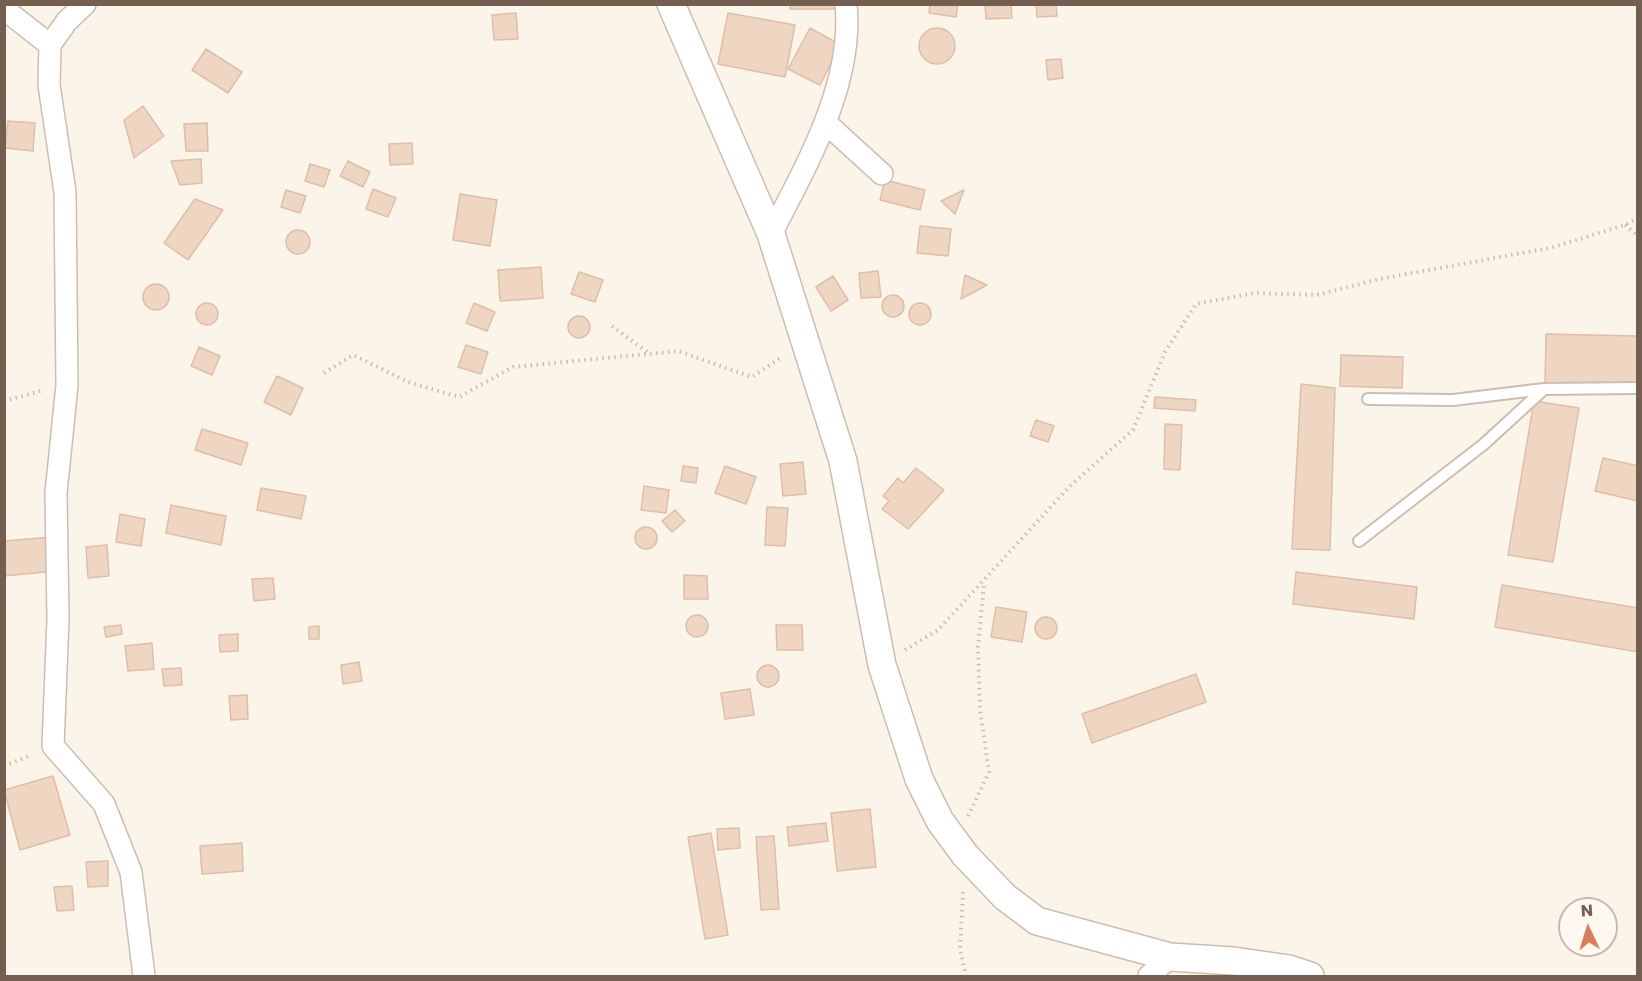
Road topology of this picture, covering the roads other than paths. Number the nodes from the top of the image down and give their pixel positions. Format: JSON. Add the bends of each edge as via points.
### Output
{"nodes":[{"id":1,"x":85,"y":4,"type":"edge"},
{"id":2,"x":671,"y":4,"type":"edge"},
{"id":3,"x":846,"y":4,"type":"edge"},
{"id":4,"x":4,"y":9,"type":"edge"},
{"id":5,"x":50,"y":45,"type":"junction"},
{"id":6,"x":827,"y":124,"type":"junction"},
{"id":7,"x":882,"y":174,"type":"dead end"},
{"id":8,"x":771,"y":234,"type":"junction"},
{"id":9,"x":1638,"y":388,"type":"edge"},
{"id":10,"x":1544,"y":389,"type":"junction"},
{"id":11,"x":1368,"y":399,"type":"dead end"},
{"id":12,"x":1359,"y":541,"type":"dead end"},
{"id":13,"x":1170,"y":957,"type":"junction"},
{"id":14,"x":144,"y":976,"type":"edge"},
{"id":15,"x":1149,"y":976,"type":"edge"},
{"id":16,"x":1310,"y":976,"type":"edge"}],
"edges":[{"from":1,"to":5,"type":"street"},
{"from":2,"to":8,"type":"street"},
{"from":3,"to":6,"type":"street","via":[[844,49]]},
{"from":4,"to":5,"type":"street"},
{"from":5,"to":14,"type":"street","via":[[49,85],[65,192],[67,385],[56,493],[58,619],[53,746],[104,804],[131,872]]},
{"from":6,"to":7,"type":"street"},
{"from":6,"to":8,"type":"street"},
{"from":8,"to":13,"type":"street","via":[[843,461],[882,665],[919,778],[940,821],[965,855],[1005,897],[1037,921]]},
{"from":9,"to":10,"type":"lane"},
{"from":10,"to":11,"type":"lane","via":[[1454,400]]},
{"from":10,"to":12,"type":"lane","via":[[1484,444]]},
{"from":13,"to":15,"type":"street"},
{"from":13,"to":16,"type":"street","via":[[1234,961]]}]}
